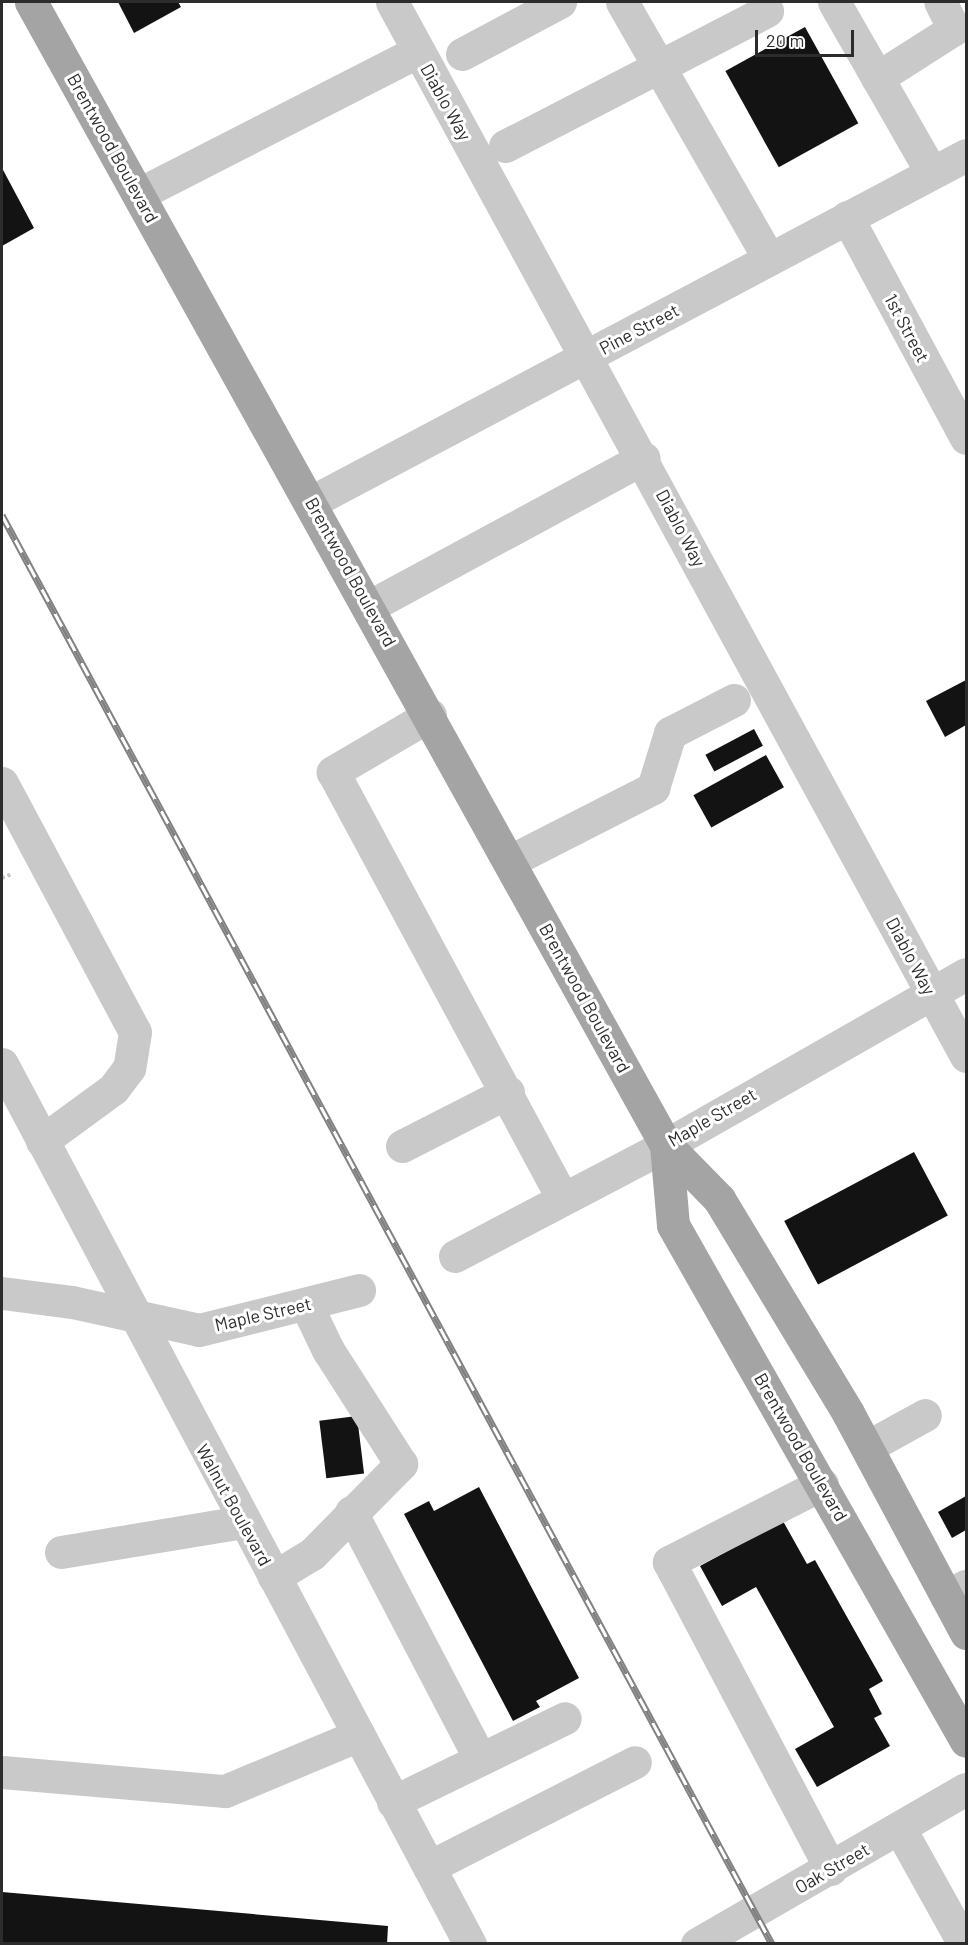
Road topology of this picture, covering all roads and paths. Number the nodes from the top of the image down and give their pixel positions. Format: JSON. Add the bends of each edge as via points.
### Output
{"nodes":[{"id":1,"x":31,"y":2,"type":"edge"},
{"id":2,"x":392,"y":2,"type":"edge"},
{"id":3,"x":560,"y":2,"type":"edge"},
{"id":4,"x":622,"y":2,"type":"edge"},
{"id":5,"x":834,"y":2,"type":"edge"},
{"id":6,"x":940,"y":2,"type":"edge"},
{"id":7,"x":767,"y":11,"type":"dead end"},
{"id":8,"x":418,"y":51,"type":"junction"},
{"id":9,"x":462,"y":54,"type":"dead end"},
{"id":10,"x":660,"y":67,"type":"junction"},
{"id":11,"x":877,"y":78,"type":"junction"},
{"id":12,"x":505,"y":146,"type":"dead end"},
{"id":13,"x":966,"y":155,"type":"edge"},
{"id":14,"x":932,"y":173,"type":"junction"},
{"id":15,"x":139,"y":194,"type":"junction"},
{"id":16,"x":847,"y":217,"type":"junction"},
{"id":17,"x":769,"y":259,"type":"junction"},
{"id":18,"x":586,"y":357,"type":"junction"},
{"id":19,"x":966,"y":438,"type":"edge"},
{"id":20,"x":644,"y":458,"type":"junction"},
{"id":21,"x":311,"y":502,"type":"junction"},
{"id":22,"x":370,"y":606,"type":"junction"},
{"id":23,"x":734,"y":700,"type":"dead end"},
{"id":24,"x":430,"y":715,"type":"junction"},
{"id":25,"x":2,"y":783,"type":"edge"},
{"id":26,"x":510,"y":861,"type":"junction"},
{"id":27,"x":966,"y":974,"type":"edge"},
{"id":28,"x":932,"y":994,"type":"junction"},
{"id":29,"x":966,"y":1056,"type":"edge"},
{"id":30,"x":2,"y":1064,"type":"edge"},
{"id":31,"x":508,"y":1092,"type":"junction"},
{"id":32,"x":42,"y":1141,"type":"junction"},
{"id":33,"x":666,"y":1145,"type":"junction"},
{"id":34,"x":402,"y":1146,"type":"dead end"},
{"id":35,"x":561,"y":1196,"type":"junction"},
{"id":36,"x":455,"y":1256,"type":"dead end"},
{"id":37,"x":359,"y":1290,"type":"dead end"},
{"id":38,"x":2,"y":1293,"type":"edge"},
{"id":39,"x":306,"y":1304,"type":"junction"},
{"id":40,"x":131,"y":1314,"type":"junction"},
{"id":41,"x":925,"y":1415,"type":"dead end"},
{"id":42,"x":867,"y":1447,"type":"junction"},
{"id":43,"x":822,"y":1484,"type":"junction"},
{"id":44,"x":351,"y":1512,"type":"junction"},
{"id":45,"x":242,"y":1522,"type":"junction"},
{"id":46,"x":61,"y":1552,"type":"dead end"},
{"id":47,"x":274,"y":1577,"type":"junction"},
{"id":48,"x":956,"y":1591,"type":"edge"},
{"id":49,"x":966,"y":1634,"type":"edge"},
{"id":50,"x":565,"y":1718,"type":"dead end"},
{"id":51,"x":359,"y":1735,"type":"junction"},
{"id":52,"x":966,"y":1741,"type":"edge"},
{"id":53,"x":480,"y":1759,"type":"junction"},
{"id":54,"x":635,"y":1762,"type":"dead end"},
{"id":55,"x":2,"y":1772,"type":"edge"},
{"id":56,"x":966,"y":1789,"type":"edge"},
{"id":57,"x":393,"y":1802,"type":"junction"},
{"id":58,"x":900,"y":1828,"type":"junction"},
{"id":59,"x":429,"y":1867,"type":"junction"},
{"id":60,"x":831,"y":1869,"type":"junction"},
{"id":61,"x":470,"y":1944,"type":"edge"},
{"id":62,"x":697,"y":1944,"type":"edge"},
{"id":63,"x":964,"y":1944,"type":"edge"}],
"edges":[{"from":1,"to":15,"type":"main road","name":"Brentwood Boulevard"},
{"from":2,"to":8,"type":"street","name":"Diablo Way"},
{"from":3,"to":9,"type":"street"},
{"from":4,"to":10,"type":"street"},
{"from":5,"to":11,"type":"street"},
{"from":6,"to":11,"type":"street","via":[[954,29]]},
{"from":7,"to":10,"type":"street"},
{"from":8,"to":15,"type":"street"},
{"from":8,"to":18,"type":"street","name":"Diablo Way"},
{"from":10,"to":12,"type":"street"},
{"from":10,"to":17,"type":"street"},
{"from":11,"to":14,"type":"street"},
{"from":13,"to":14,"type":"street","name":"Pine Street"},
{"from":14,"to":16,"type":"street","name":"Pine Street"},
{"from":15,"to":21,"type":"main road","name":"Brentwood Boulevard"},
{"from":16,"to":17,"type":"street","name":"Pine Street"},
{"from":16,"to":19,"type":"street","name":"1st Street"},
{"from":17,"to":18,"type":"street","name":"Pine Street"},
{"from":18,"to":20,"type":"street","name":"Diablo Way"},
{"from":18,"to":21,"type":"street","name":"Pine Street"},
{"from":20,"to":22,"type":"street"},
{"from":20,"to":28,"type":"street","name":"Diablo Way"},
{"from":21,"to":22,"type":"main road","name":"Brentwood Boulevard"},
{"from":22,"to":24,"type":"main road","name":"Brentwood Boulevard"},
{"from":23,"to":26,"type":"street","via":[[670,733],[652,788]]},
{"from":24,"to":26,"type":"main road","name":"Brentwood Boulevard"},
{"from":24,"to":31,"type":"street","via":[[333,772]]},
{"from":25,"to":32,"type":"street","via":[[135,1032],[129,1068],[113,1089]]},
{"from":26,"to":33,"type":"main road","name":"Brentwood Boulevard"},
{"from":27,"to":28,"type":"street","name":"Maple Street"},
{"from":28,"to":29,"type":"street","name":"Diablo Way"},
{"from":28,"to":33,"type":"street","name":"Maple Street"},
{"from":30,"to":32,"type":"street","name":"Walnut Boulevard"},
{"from":31,"to":34,"type":"street"},
{"from":31,"to":35,"type":"street"},
{"from":32,"to":40,"type":"street","name":"Walnut Boulevard"},
{"from":33,"to":35,"type":"street","name":"Maple Street"},
{"from":33,"to":42,"type":"main road","name":"Brentwood Boulevard","via":[[719,1199]]},
{"from":33,"to":43,"type":"main road","name":"Brentwood Boulevard","via":[[673,1226]]},
{"from":35,"to":36,"type":"street","name":"Maple Street"},
{"from":37,"to":39,"type":"street","name":"Maple Street"},
{"from":38,"to":40,"type":"street","name":"Maple Street"},
{"from":39,"to":40,"type":"street","name":"Maple Street","via":[[199,1330]]},
{"from":39,"to":44,"type":"street","via":[[328,1350],[401,1464]]},
{"from":40,"to":45,"type":"street","name":"Walnut Boulevard"},
{"from":41,"to":42,"type":"street"},
{"from":42,"to":48,"type":"main road","name":"Brentwood Boulevard"},
{"from":43,"to":52,"type":"main road","name":"Brentwood Boulevard"},
{"from":43,"to":60,"type":"street","via":[[669,1562]]},
{"from":44,"to":47,"type":"street","via":[[312,1554]]},
{"from":44,"to":53,"type":"street"},
{"from":45,"to":46,"type":"street"},
{"from":45,"to":47,"type":"street","name":"Walnut Boulevard"},
{"from":47,"to":51,"type":"street","name":"Walnut Boulevard"},
{"from":48,"to":49,"type":"main road","name":"Brentwood Boulevard"},
{"from":50,"to":53,"type":"street"},
{"from":51,"to":55,"type":"street","via":[[225,1791]]},
{"from":51,"to":57,"type":"street","name":"Walnut Boulevard"},
{"from":53,"to":57,"type":"street"},
{"from":54,"to":59,"type":"street"},
{"from":56,"to":58,"type":"street","name":"Oak Street"},
{"from":57,"to":59,"type":"street","name":"Walnut Boulevard"},
{"from":58,"to":60,"type":"street","name":"Oak Street"},
{"from":58,"to":63,"type":"street"},
{"from":59,"to":61,"type":"street","name":"Walnut Boulevard"},
{"from":60,"to":62,"type":"street","name":"Oak Street"}]}
